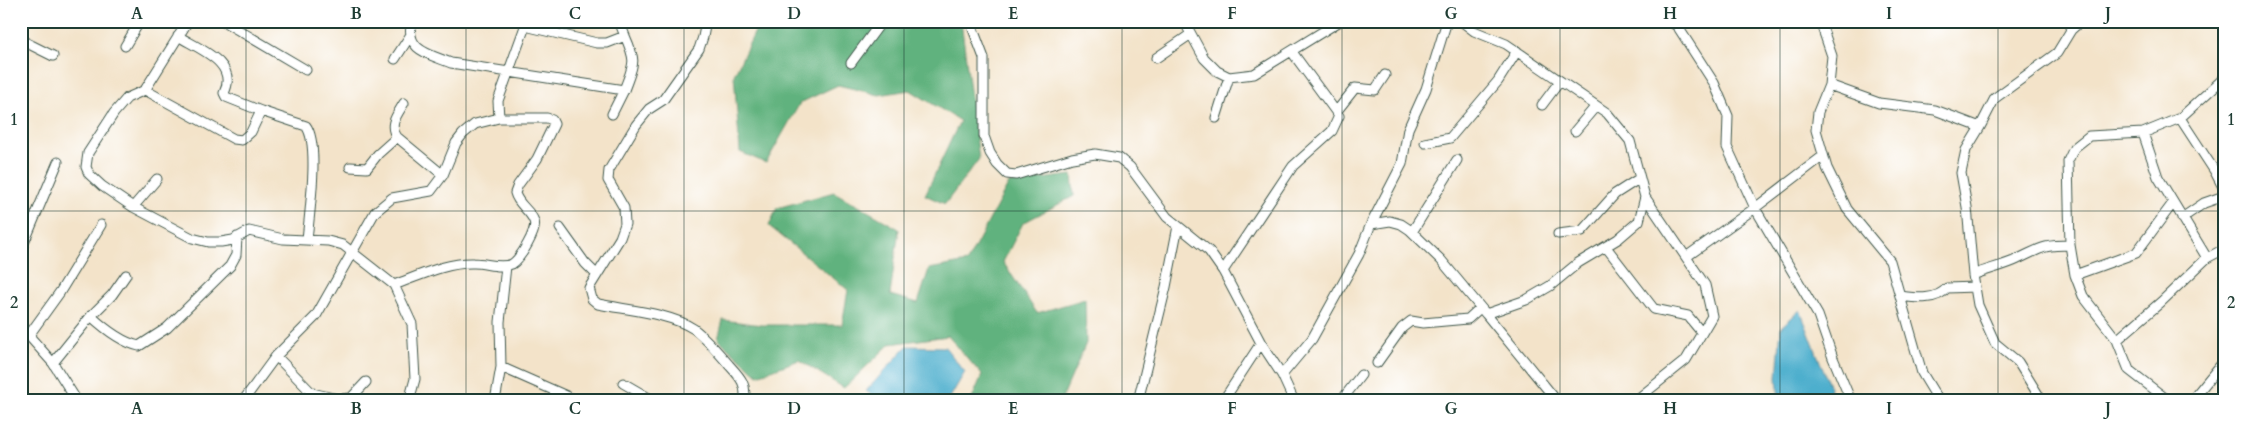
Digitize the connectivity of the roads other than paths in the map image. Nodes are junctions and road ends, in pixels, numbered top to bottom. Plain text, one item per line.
1 (140, 21) edge
2 (188, 21) edge
3 (223, 21) edge
4 (412, 21) edge
5 (619, 21) edge
6 (706, 21) edge
7 (882, 21) edge
8 (970, 21) edge
9 (1184, 21) edge
10 (1340, 21) edge
11 (1447, 21) edge
12 (1461, 21) edge
13 (1820, 21) edge
14 (526, 23) edge
15 (1677, 23) edge
16 (2076, 23) edge
17 (1191, 34) junction
18 (178, 36) junction
19 (410, 36) junction
20 (625, 36) junction
21 (21, 40) edge
22 (125, 46) dead end
23 (1517, 51) junction
24 (1292, 52) junction
25 (53, 56) dead end
26 (1156, 58) dead end
27 (394, 59) dead end
28 (851, 62) dead end
29 (306, 70) dead end
30 (509, 72) junction
31 (1385, 75) dead end
32 (1229, 77) junction
33 (2224, 78) edge
34 (1560, 81) junction
35 (1829, 85) junction
36 (145, 90) junction
37 (624, 90) junction
38 (404, 103) dead end
39 (1542, 105) dead end
40 (1596, 106) junction
41 (261, 111) junction
42 (1336, 112) junction
43 (612, 114) dead end
44 (499, 118) junction
45 (1216, 118) dead end
46 (2180, 118) junction
47 (1980, 127) junction
48 (1575, 131) dead end
49 (2144, 133) junction
50 (397, 137) junction
51 (1425, 143) dead end
52 (1823, 156) junction
53 (1457, 160) dead end
54 (58, 162) dead end
55 (350, 167) dead end
56 (443, 175) junction
57 (1640, 178) junction
58 (157, 179) dead end
59 (2224, 189) edge
60 (1645, 196) junction
61 (2224, 196) edge
62 (2173, 203) junction
63 (132, 207) junction
64 (1755, 208) junction
65 (2182, 218) junction
66 (1371, 224) junction
67 (101, 225) dead end
68 (1178, 226) junction
69 (560, 228) dead end
70 (1412, 232) junction
71 (1558, 234) dead end
72 (237, 237) junction
73 (307, 240) junction
74 (2070, 245) junction
75 (1606, 247) junction
76 (2224, 249) edge
77 (21, 250) edge
78 (352, 251) junction
79 (1686, 257) junction
80 (2207, 258) junction
81 (506, 266) junction
82 (1223, 271) junction
83 (126, 275) dead end
84 (597, 275) junction
85 (1973, 275) junction
86 (2075, 275) junction
87 (394, 285) junction
88 (1975, 287) junction
89 (1900, 296) junction
90 (1483, 311) junction
91 (91, 316) junction
92 (21, 328) edge
93 (1702, 333) junction
94 (29, 335) junction
95 (2116, 340) junction
96 (1262, 343) junction
97 (276, 356) junction
98 (2224, 361) edge
99 (54, 363) junction
100 (1377, 363) dead end
101 (501, 367) junction
102 (1282, 375) junction
103 (1361, 375) dead end
104 (366, 382) dead end
105 (623, 383) dead end
106 (77, 401) edge
107 (242, 401) edge
108 (409, 401) edge
109 (496, 401) edge
110 (578, 401) edge
111 (654, 401) edge
112 (744, 401) edge
113 (1138, 401) edge
114 (1222, 401) edge
115 (1294, 401) edge
116 (1342, 401) edge
117 (1557, 401) edge
118 (1635, 401) edge
119 (1852, 401) edge
120 (1940, 401) edge
121 (2042, 401) edge
122 (2169, 401) edge
123 (2191, 401) edge

1 - 22 street
2 - 18 street
3 - 29 street
4 - 19 street
5 - 20 street
6 - 84 street
7 - 28 street
8 - 68 street
9 - 17 street
10 - 24 street
11 - 66 street
12 - 23 street
13 - 35 street
14 - 20 street
14 - 30 street
15 - 64 street
16 - 47 street
17 - 26 street
17 - 32 street
18 - 36 street
18 - 41 street
19 - 27 street
19 - 30 street
20 - 37 street
21 - 25 street
23 - 34 street
23 - 51 street
24 - 32 street
24 - 42 street
30 - 37 street
30 - 44 street
31 - 42 street
32 - 45 street
33 - 46 street
34 - 39 street
34 - 40 street
35 - 47 street
35 - 52 street
36 - 41 street
36 - 63 street
37 - 43 street
38 - 50 street
40 - 48 street
40 - 57 street
41 - 73 street
42 - 82 street
44 - 56 street
44 - 81 street
46 - 49 street
46 - 59 street
47 - 85 street
49 - 62 street
49 - 74 street
50 - 55 street
50 - 56 street
52 - 64 street
52 - 89 street
53 - 70 street
54 - 77 street
56 - 78 street
57 - 60 street
57 - 71 street
58 - 63 street
60 - 75 street
60 - 79 street
61 - 65 street
62 - 65 street
62 - 86 street
63 - 72 street
64 - 79 street
64 - 119 street
65 - 80 street
66 - 70 street
66 - 102 street
67 - 94 street
68 - 82 street
68 - 113 street
69 - 84 street
70 - 90 street
72 - 73 street
72 - 91 street
73 - 78 street
74 - 85 street
74 - 86 street
75 - 90 street
75 - 93 street
76 - 80 street
78 - 87 street
78 - 97 street
79 - 93 street
80 - 95 street
81 - 87 street
81 - 101 street
82 - 96 street
83 - 91 street
84 - 112 street
85 - 88 street
86 - 95 street
87 - 108 street
88 - 89 street
88 - 121 street
89 - 120 street
90 - 100 street
90 - 117 street
91 - 99 street
92 - 94 street
93 - 118 street
94 - 99 street
95 - 122 street
96 - 102 street
96 - 114 street
97 - 104 street
97 - 107 street
98 - 123 street
99 - 106 street
101 - 109 street
101 - 110 street
102 - 115 street
103 - 116 street
105 - 111 street

